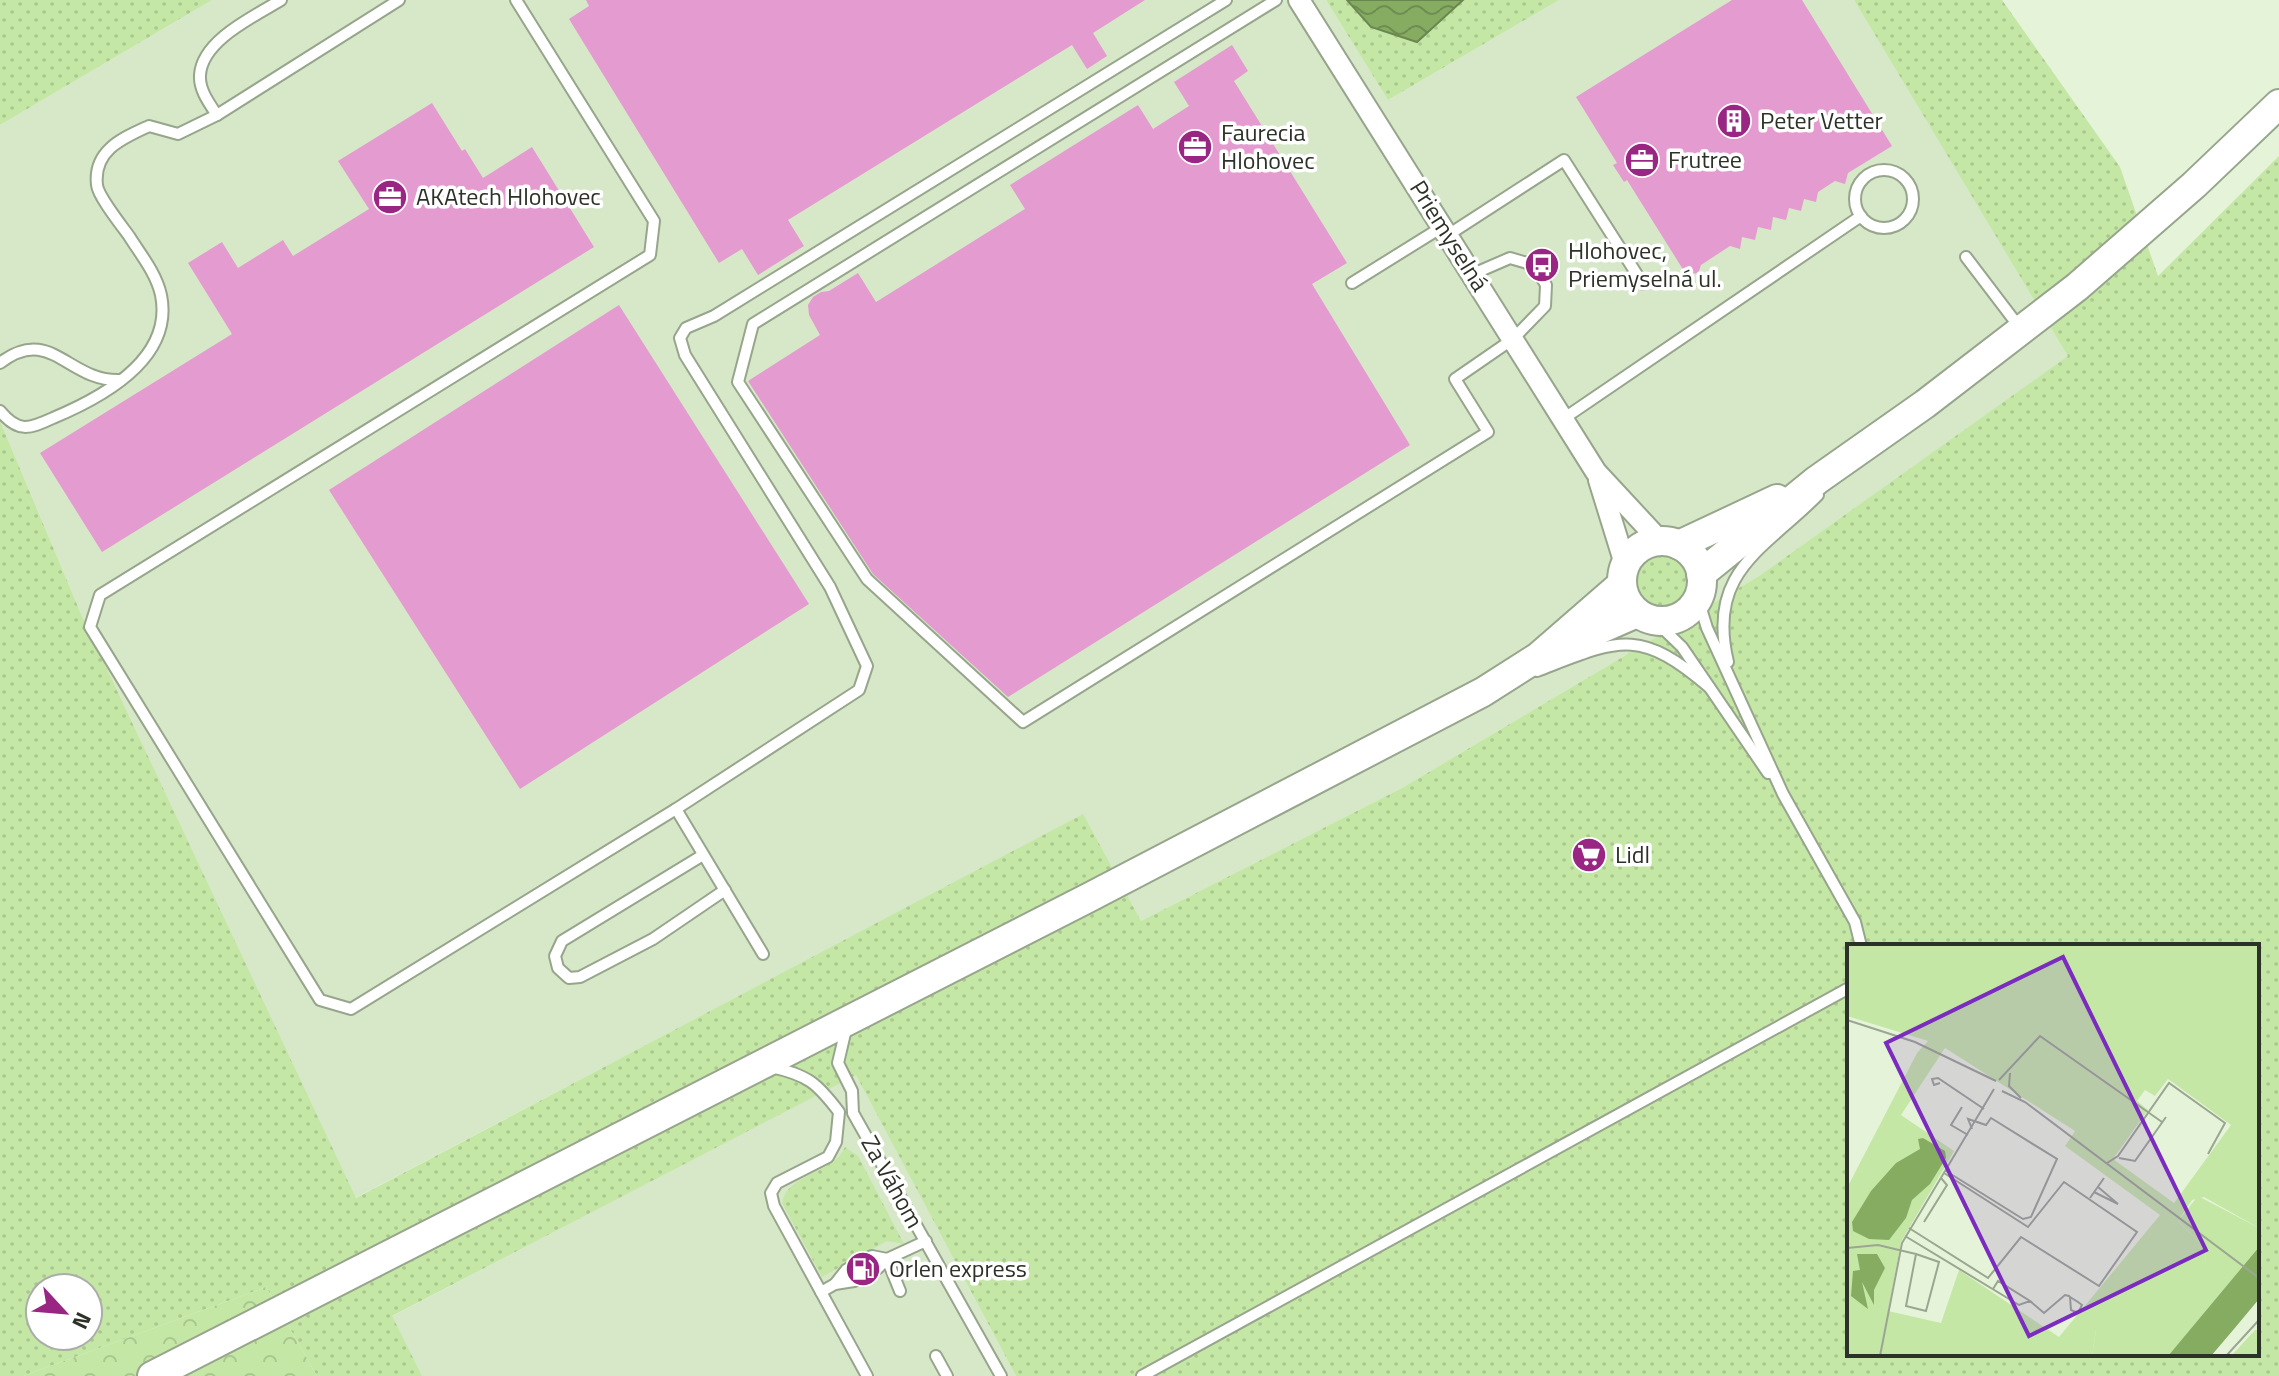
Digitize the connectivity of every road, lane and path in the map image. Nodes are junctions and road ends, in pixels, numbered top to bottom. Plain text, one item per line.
1 (281, 0) edge
2 (399, 0) edge
3 (516, 0) edge
4 (1226, 0) edge
5 (1276, 0) edge
6 (1299, 0) edge
7 (2279, 104) edge
8 (217, 115) junction
9 (1861, 216) junction
10 (1446, 231) junction
11 (1966, 257) dead end
12 (1473, 274) junction
13 (1352, 283) dead end
14 (1643, 284) dead end
15 (2021, 330) junction
16 (1513, 339) junction
17 (0, 363) edge
18 (122, 380) junction
19 (0, 411) edge
20 (1563, 419) junction
21 (1856, 454) junction
22 (1596, 472) junction
23 (1817, 480) junction
24 (1670, 543) junction
25 (1623, 574) junction
26 (1700, 586) junction
27 (1646, 616) junction
28 (1538, 657) junction
29 (1733, 683) junction
30 (1709, 687) junction
31 (1483, 692) junction
32 (1783, 794) junction
33 (676, 809) junction
34 (703, 855) junction
35 (725, 890) junction
36 (1860, 944) edge
37 (763, 954) dead end
38 (1847, 989) edge
39 (848, 1019) junction
40 (761, 1065) junction
41 (839, 1112) junction
42 (853, 1113) junction
43 (926, 1241) junction
44 (887, 1259) junction
45 (900, 1291) dead end
46 (821, 1292) junction
47 (936, 1356) dead end
48 (152, 1376) edge
49 (867, 1376) edge
50 (947, 1376) edge
51 (1001, 1376) edge
52 (1142, 1376) edge

1 - 8 lane
2 - 8 lane
3 - 33 lane
4 - 33 lane
5 - 16 lane
6 - 10 street, Priemyselná
7 - 15 main road
8 - 18 lane
9 - 9 lane
9 - 20 lane
10 - 12 street, Priemyselná
10 - 13 lane
10 - 14 lane
11 - 15 lane
12 - 16 street, Priemyselná
12 - 16 lane
15 - 21 main road
16 - 20 street, Priemyselná
17 - 18 lane
18 - 19 lane
20 - 22 street, Priemyselná
21 - 23 main road
21 - 29 lane
22 - 24 street, Priemyselná
22 - 25 street, Priemyselná
23 - 24 main road
23 - 26 main road
24 - 25 main road
24 - 26 main road
25 - 27 main road
25 - 28 main road
26 - 27 main road
26 - 29 lane
27 - 28 main road
27 - 30 lane
28 - 31 main road
29 - 32 lane
30 - 31 lane
30 - 32 lane
31 - 39 main road
32 - 36 lane
33 - 34 lane
34 - 35 lane
34 - 35 lane
35 - 37 lane
38 - 52 lane
39 - 40 main road
39 - 42 lane, Za Váhom
40 - 41 lane
40 - 48 main road
41 - 42 lane
41 - 46 lane
42 - 43 lane, Za Váhom
43 - 44 lane
43 - 51 lane, Za Váhom
44 - 45 lane
44 - 46 lane
46 - 49 lane
47 - 50 lane

